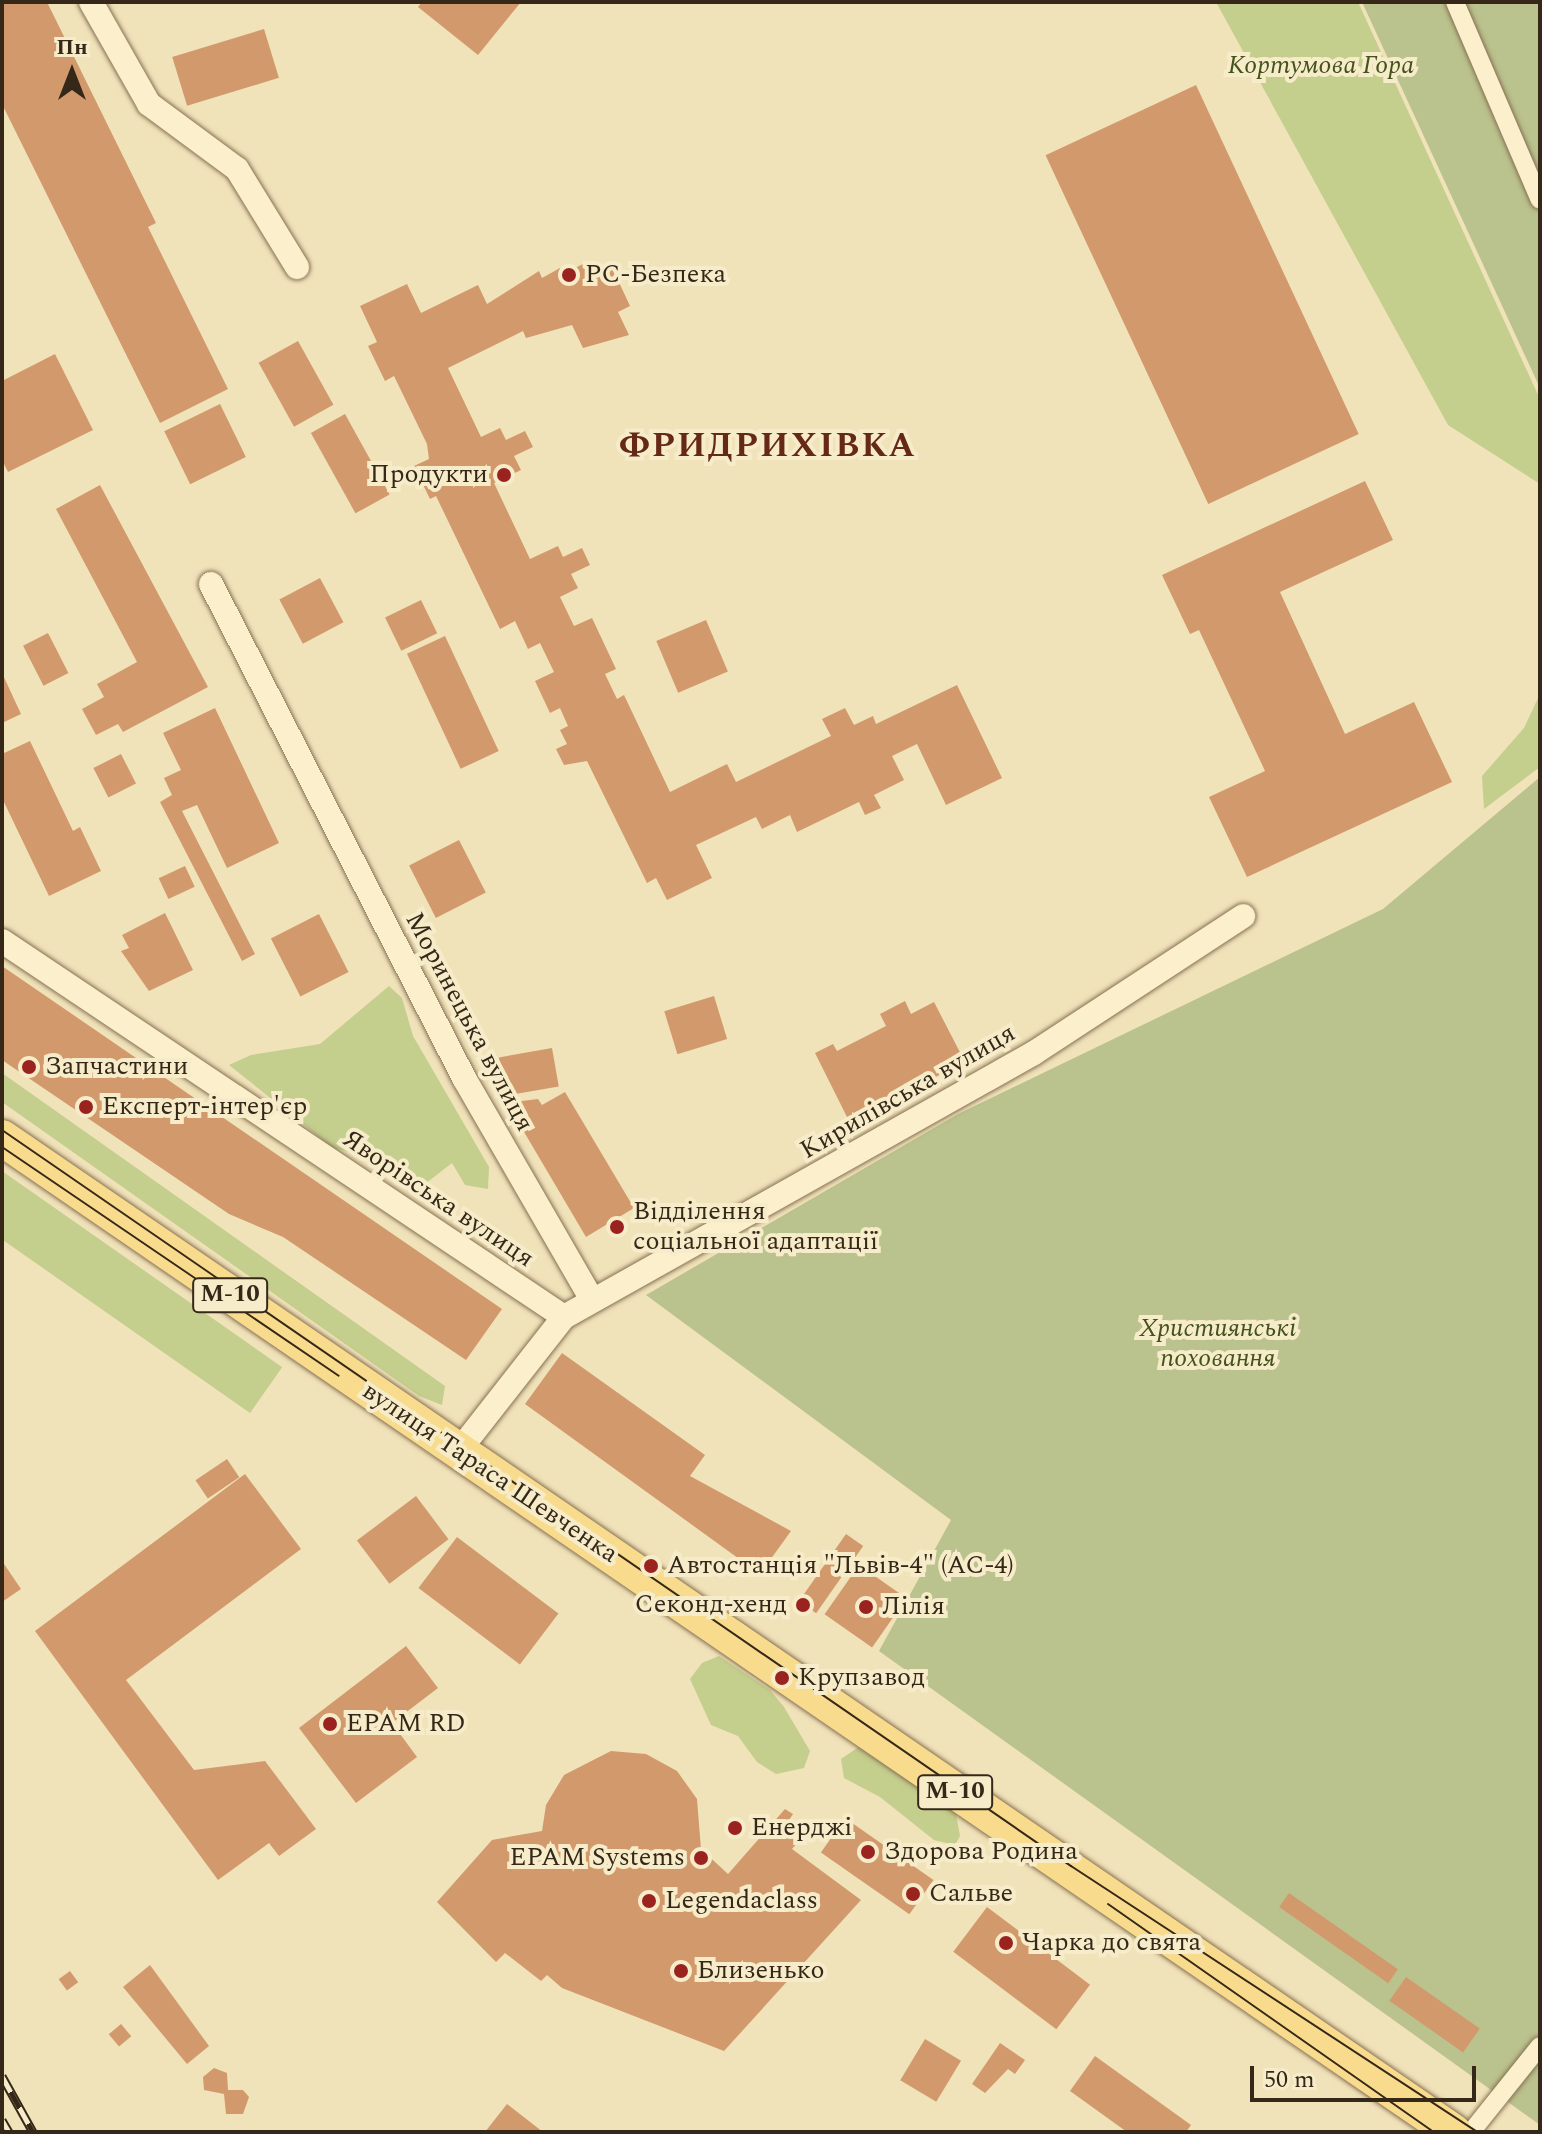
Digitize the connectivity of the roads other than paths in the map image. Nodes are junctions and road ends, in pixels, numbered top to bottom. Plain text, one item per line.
1 (91, 2) edge
2 (1455, 2) edge
3 (1540, 200) edge
4 (297, 267) dead end
5 (211, 584) dead end
6 (1243, 916) dead end
7 (2, 941) edge
8 (2, 1138) edge
9 (592, 1300) junction
10 (564, 1317) junction
11 (458, 1452) junction
12 (1540, 2046) edge
13 (1453, 2132) edge
14 (1471, 2132) edge

1 - 4 street
2 - 3 street
5 - 9 street, Моринецька вулиця
6 - 9 street, Кирилівська вулиця
7 - 10 street, Яворівська вулиця
8 - 11 main road, вулиця Тараса Шевченка / М-10
9 - 10 street
10 - 11 street
11 - 13 main road, вулиця Тараса Шевченка / М-10
12 - 14 street

